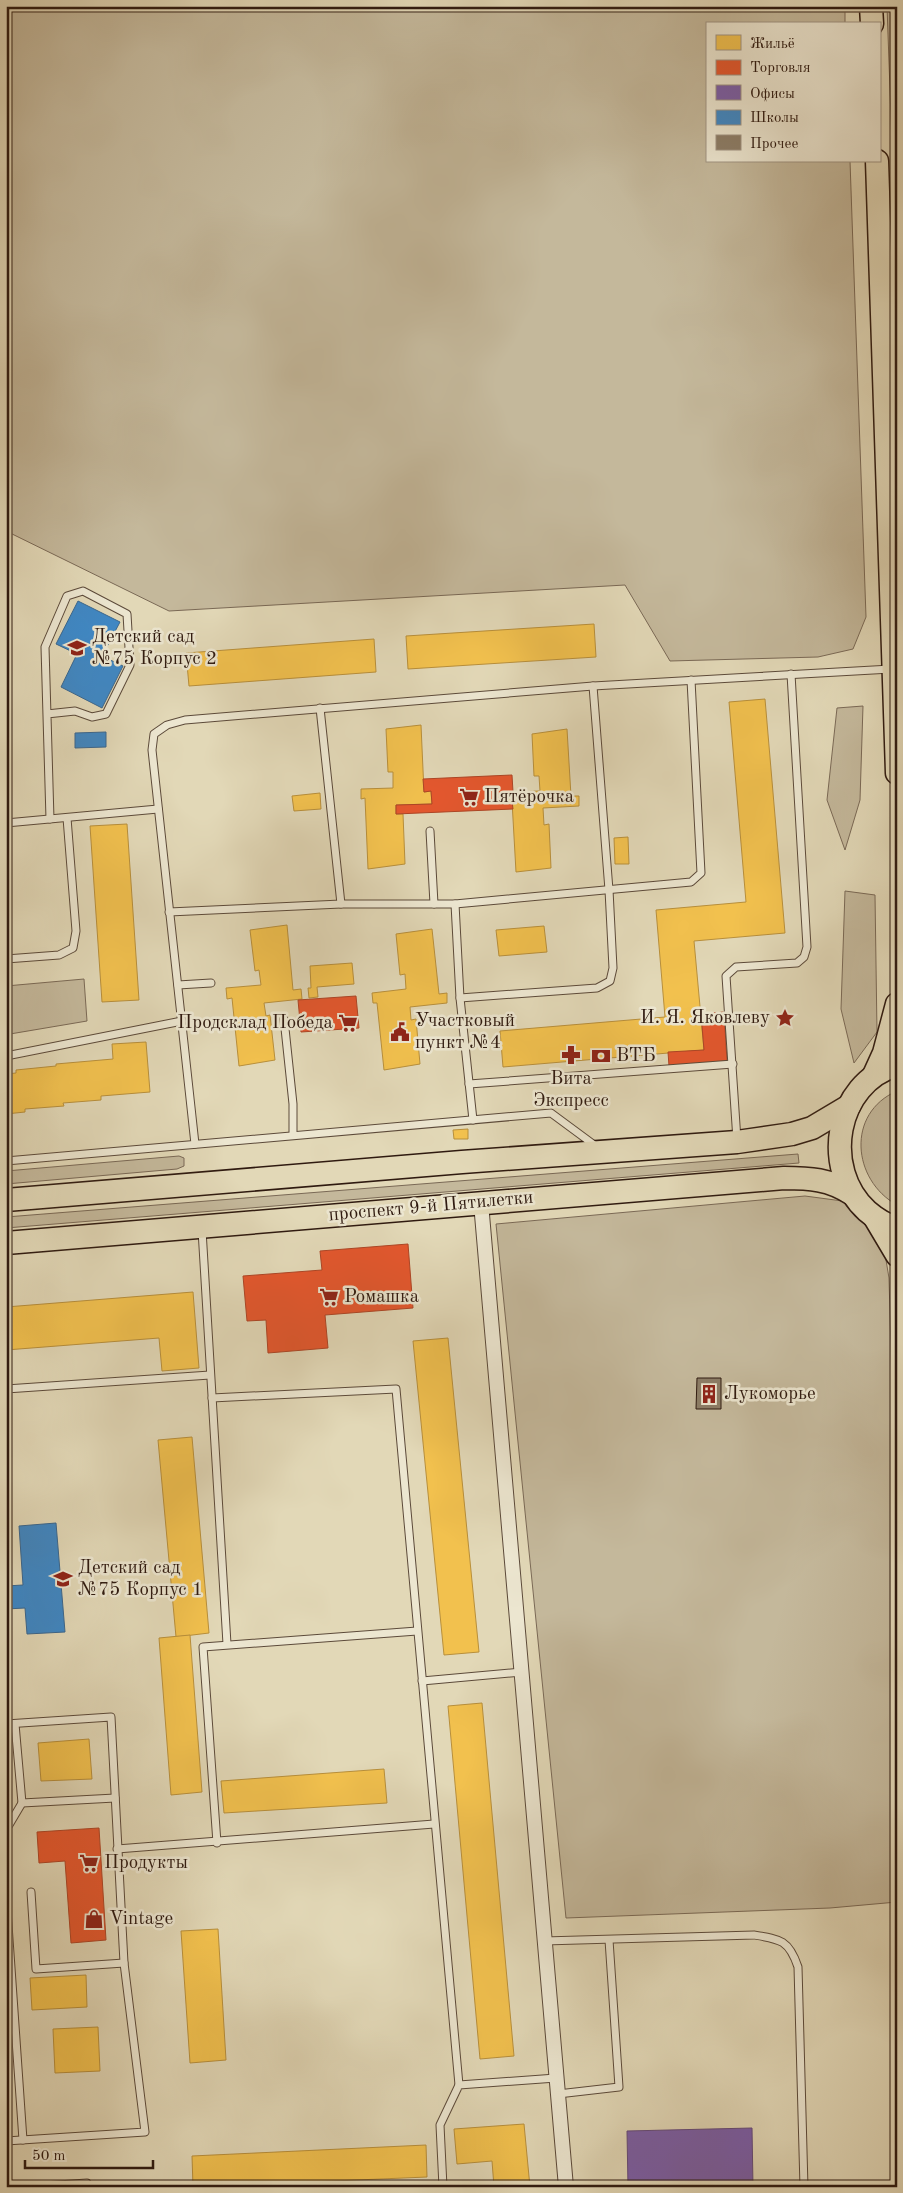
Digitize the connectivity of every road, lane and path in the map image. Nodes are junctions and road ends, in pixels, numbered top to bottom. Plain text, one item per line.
1 (871, 6) edge
2 (872, 22) edge
3 (877, 162) edge
4 (894, 669) junction
5 (791, 674) junction
6 (691, 680) junction
7 (593, 686) junction
8 (320, 708) junction
9 (46, 714) junction
10 (897, 773) edge
11 (158, 809) junction
12 (68, 818) junction
13 (50, 819) junction
14 (6, 823) edge
15 (430, 831) dead end
16 (609, 890) junction
17 (341, 904) junction
18 (434, 904) junction
19 (455, 904) junction
20 (169, 912) junction
21 (6, 959) edge
22 (211, 983) dead end
23 (178, 985) junction
24 (460, 998) junction
25 (897, 1004) edge
26 (182, 1020) junction
27 (284, 1020) dead end
28 (6, 1056) edge
29 (733, 1064) junction
30 (897, 1066) edge
31 (874, 1075) junction
32 (469, 1084) junction
33 (849, 1106) junction
34 (473, 1120) junction
35 (293, 1135) junction
36 (737, 1142) junction
37 (195, 1144) junction
38 (604, 1151) junction
39 (6, 1161) edge
40 (852, 1194) junction
41 (6, 1200) edge
42 (481, 1203) junction
43 (874, 1217) junction
44 (202, 1227) junction
45 (897, 1228) edge
46 (6, 1243) edge
47 (897, 1256) edge
48 (210, 1375) junction
49 (6, 1389) edge
50 (212, 1398) junction
51 (417, 1631) junction
52 (227, 1644) junction
53 (522, 1672) junction
54 (422, 1681) junction
55 (6, 1724) edge
56 (15, 1724) junction
57 (115, 1798) junction
58 (22, 1803) junction
59 (434, 1824) junction
60 (6, 1830) edge
61 (217, 1843) junction
62 (117, 1850) junction
63 (31, 1892) dead end
64 (6, 1896) edge
65 (608, 1940) junction
66 (544, 1941) junction
67 (124, 1963) junction
68 (556, 2078) junction
69 (459, 2085) junction
70 (558, 2094) junction
71 (23, 2140) junction
72 (6, 2141) edge
73 (30, 2187) edge
74 (88, 2187) edge
75 (443, 2187) edge
76 (566, 2187) edge
77 (804, 2187) edge

1 - 2 main road
3 - 4 main road
4 - 5 lane
4 - 10 main road
5 - 6 lane
5 - 29 lane
6 - 7 lane
6 - 16 lane
7 - 8 lane
7 - 16 lane
8 - 11 lane
8 - 17 lane
9 - 9 lane
9 - 13 lane
11 - 12 lane
11 - 20 lane
12 - 13 lane
12 - 21 lane
13 - 14 lane
15 - 18 lane
16 - 19 lane
16 - 24 lane
17 - 18 lane
17 - 20 lane
18 - 19 lane
19 - 24 lane
20 - 23 lane
22 - 23 lane
23 - 26 lane
24 - 32 lane
25 - 31 main road
26 - 28 lane
26 - 37 lane
27 - 35 lane
29 - 32 lane
29 - 36 lane
30 - 31 main road
31 - 33 main road
32 - 34 lane
33 - 36 main road
33 - 40 main road
34 - 35 lane
34 - 38 lane
35 - 37 lane
36 - 38 main road
37 - 39 lane
38 - 41 main road
40 - 42 main road, проспект 9-й Пятилетки
40 - 43 main road
42 - 44 main road, проспект 9-й Пятилетки
42 - 53 street
43 - 45 main road
43 - 47 main road
44 - 46 main road, проспект 9-й Пятилетки
44 - 48 lane
48 - 49 lane
48 - 50 lane
50 - 51 lane
50 - 52 lane
51 - 52 lane
51 - 54 lane
52 - 61 lane
53 - 54 lane
53 - 66 street
54 - 59 lane
55 - 56 lane
56 - 57 lane
56 - 58 lane
57 - 58 lane
57 - 62 lane
58 - 60 lane
59 - 61 lane
59 - 69 lane
61 - 62 lane
62 - 67 lane
63 - 67 lane
64 - 71 lane
65 - 66 lane
65 - 70 lane
65 - 77 lane
66 - 68 street
67 - 71 lane
68 - 69 lane
68 - 70 street
69 - 75 lane
70 - 76 street
71 - 72 lane
73 - 74 lane

